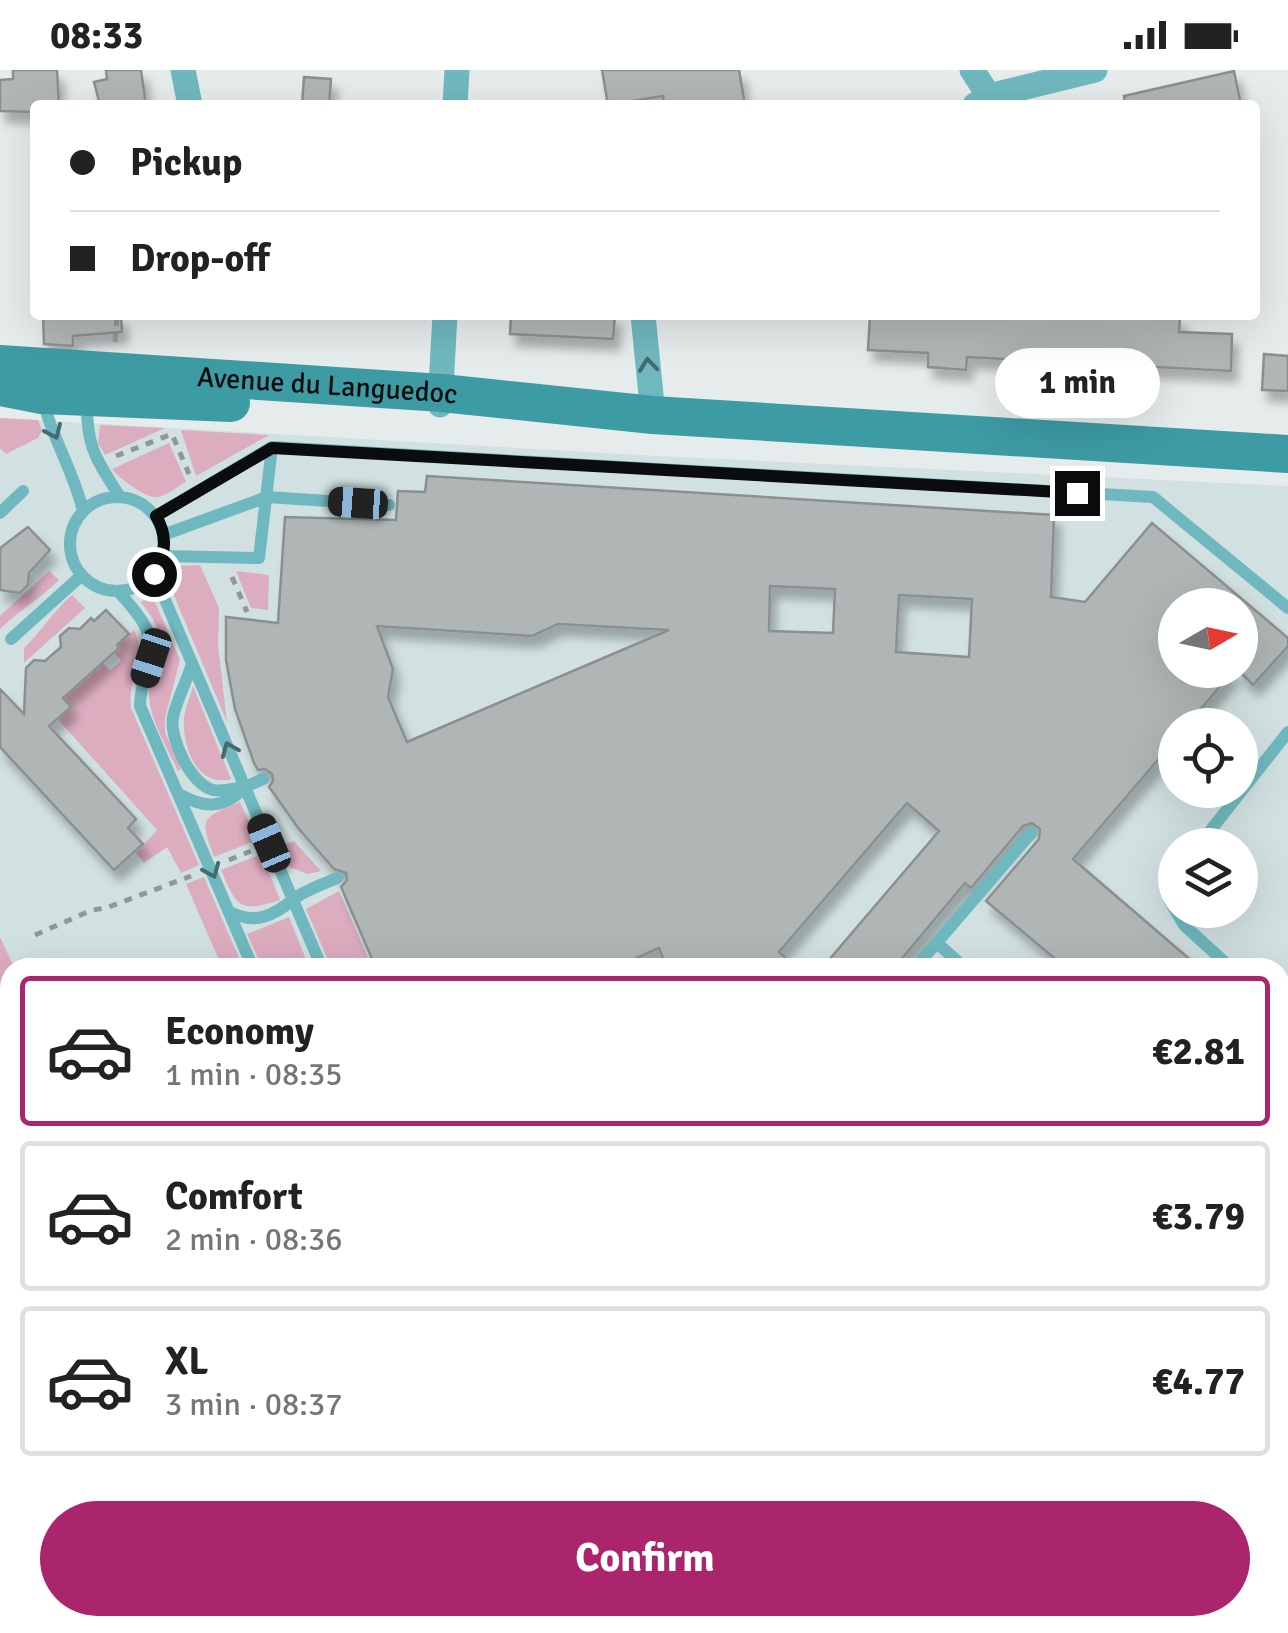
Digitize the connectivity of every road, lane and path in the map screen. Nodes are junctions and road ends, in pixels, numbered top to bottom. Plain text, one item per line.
1 (182, 70) edge
2 (457, 70) edge
3 (972, 70) edge
4 (1096, 70) edge
5 (189, 100) edge
6 (455, 100) edge
7 (982, 100) edge
8 (117, 320) edge
9 (445, 320) edge
10 (643, 320) edge
11 (114, 347) dead end
12 (0, 364) edge
13 (70, 386) junction
14 (0, 387) edge
15 (441, 402) junction
16 (653, 416) junction
17 (272, 448) junction
18 (1288, 454) edge
19 (23, 491) dead end
20 (120, 497) junction
21 (267, 497) junction
22 (388, 505) dead end
23 (83, 511) junction
24 (0, 513) edge
25 (156, 516) junction
26 (164, 535) junction
27 (163, 556) junction
28 (154, 574) junction
29 (82, 576) junction
30 (118, 592) junction
31 (1288, 608) edge
32 (11, 639) dead end
33 (192, 664) junction
34 (1288, 732) edge
35 (263, 779) dead end
36 (245, 787) junction
37 (179, 794) junction
38 (1212, 828) edge
39 (1031, 833) dead end
40 (269, 843) junction
41 (211, 868) junction
42 (337, 878) dead end
43 (294, 899) junction
44 (230, 912) junction
45 (1186, 928) edge
46 (35, 935) dead end
47 (936, 943) junction
48 (249, 958) edge
49 (318, 958) edge
50 (923, 958) edge
51 (953, 958) edge
52 (1219, 958) edge

1 - 5 street
2 - 6 street
3 - 7 street
4 - 7 street
8 - 11 path
9 - 15 street
16 -> 10 street
12 - 13 main road, Avenue du Languedoc
13 - 14 main road, Avenue du Languedoc
13 - 15 main road, Avenue du Languedoc
13 - 15 main road, Avenue du Languedoc
13 - 20 lane
13 -> 23 lane
15 - 16 main road, Avenue du Languedoc
16 - 18 main road, Avenue du Languedoc
17 - 21 lane
17 - 25 lane
17 - 31 lane
19 - 24 lane
20 - 23 lane
20 - 25 lane
21 - 22 lane
21 - 26 lane
21 - 27 lane
23 - 29 lane
25 - 26 lane
26 - 27 lane
27 - 28 lane
28 - 30 lane
28 - 33 lane
29 - 30 lane
29 - 32 lane
30 - 37 lane
36 -> 33 lane
33 - 36 lane
34 - 38 lane
35 - 36 lane
36 - 37 lane
36 - 40 lane
37 - 41 lane
39 - 47 lane
40 - 41 path
40 - 43 lane
41 -> 44 lane
41 - 46 path
42 - 43 lane
43 - 44 lane
43 - 49 lane
44 - 48 lane
45 - 52 lane
47 - 50 lane
47 - 51 lane

